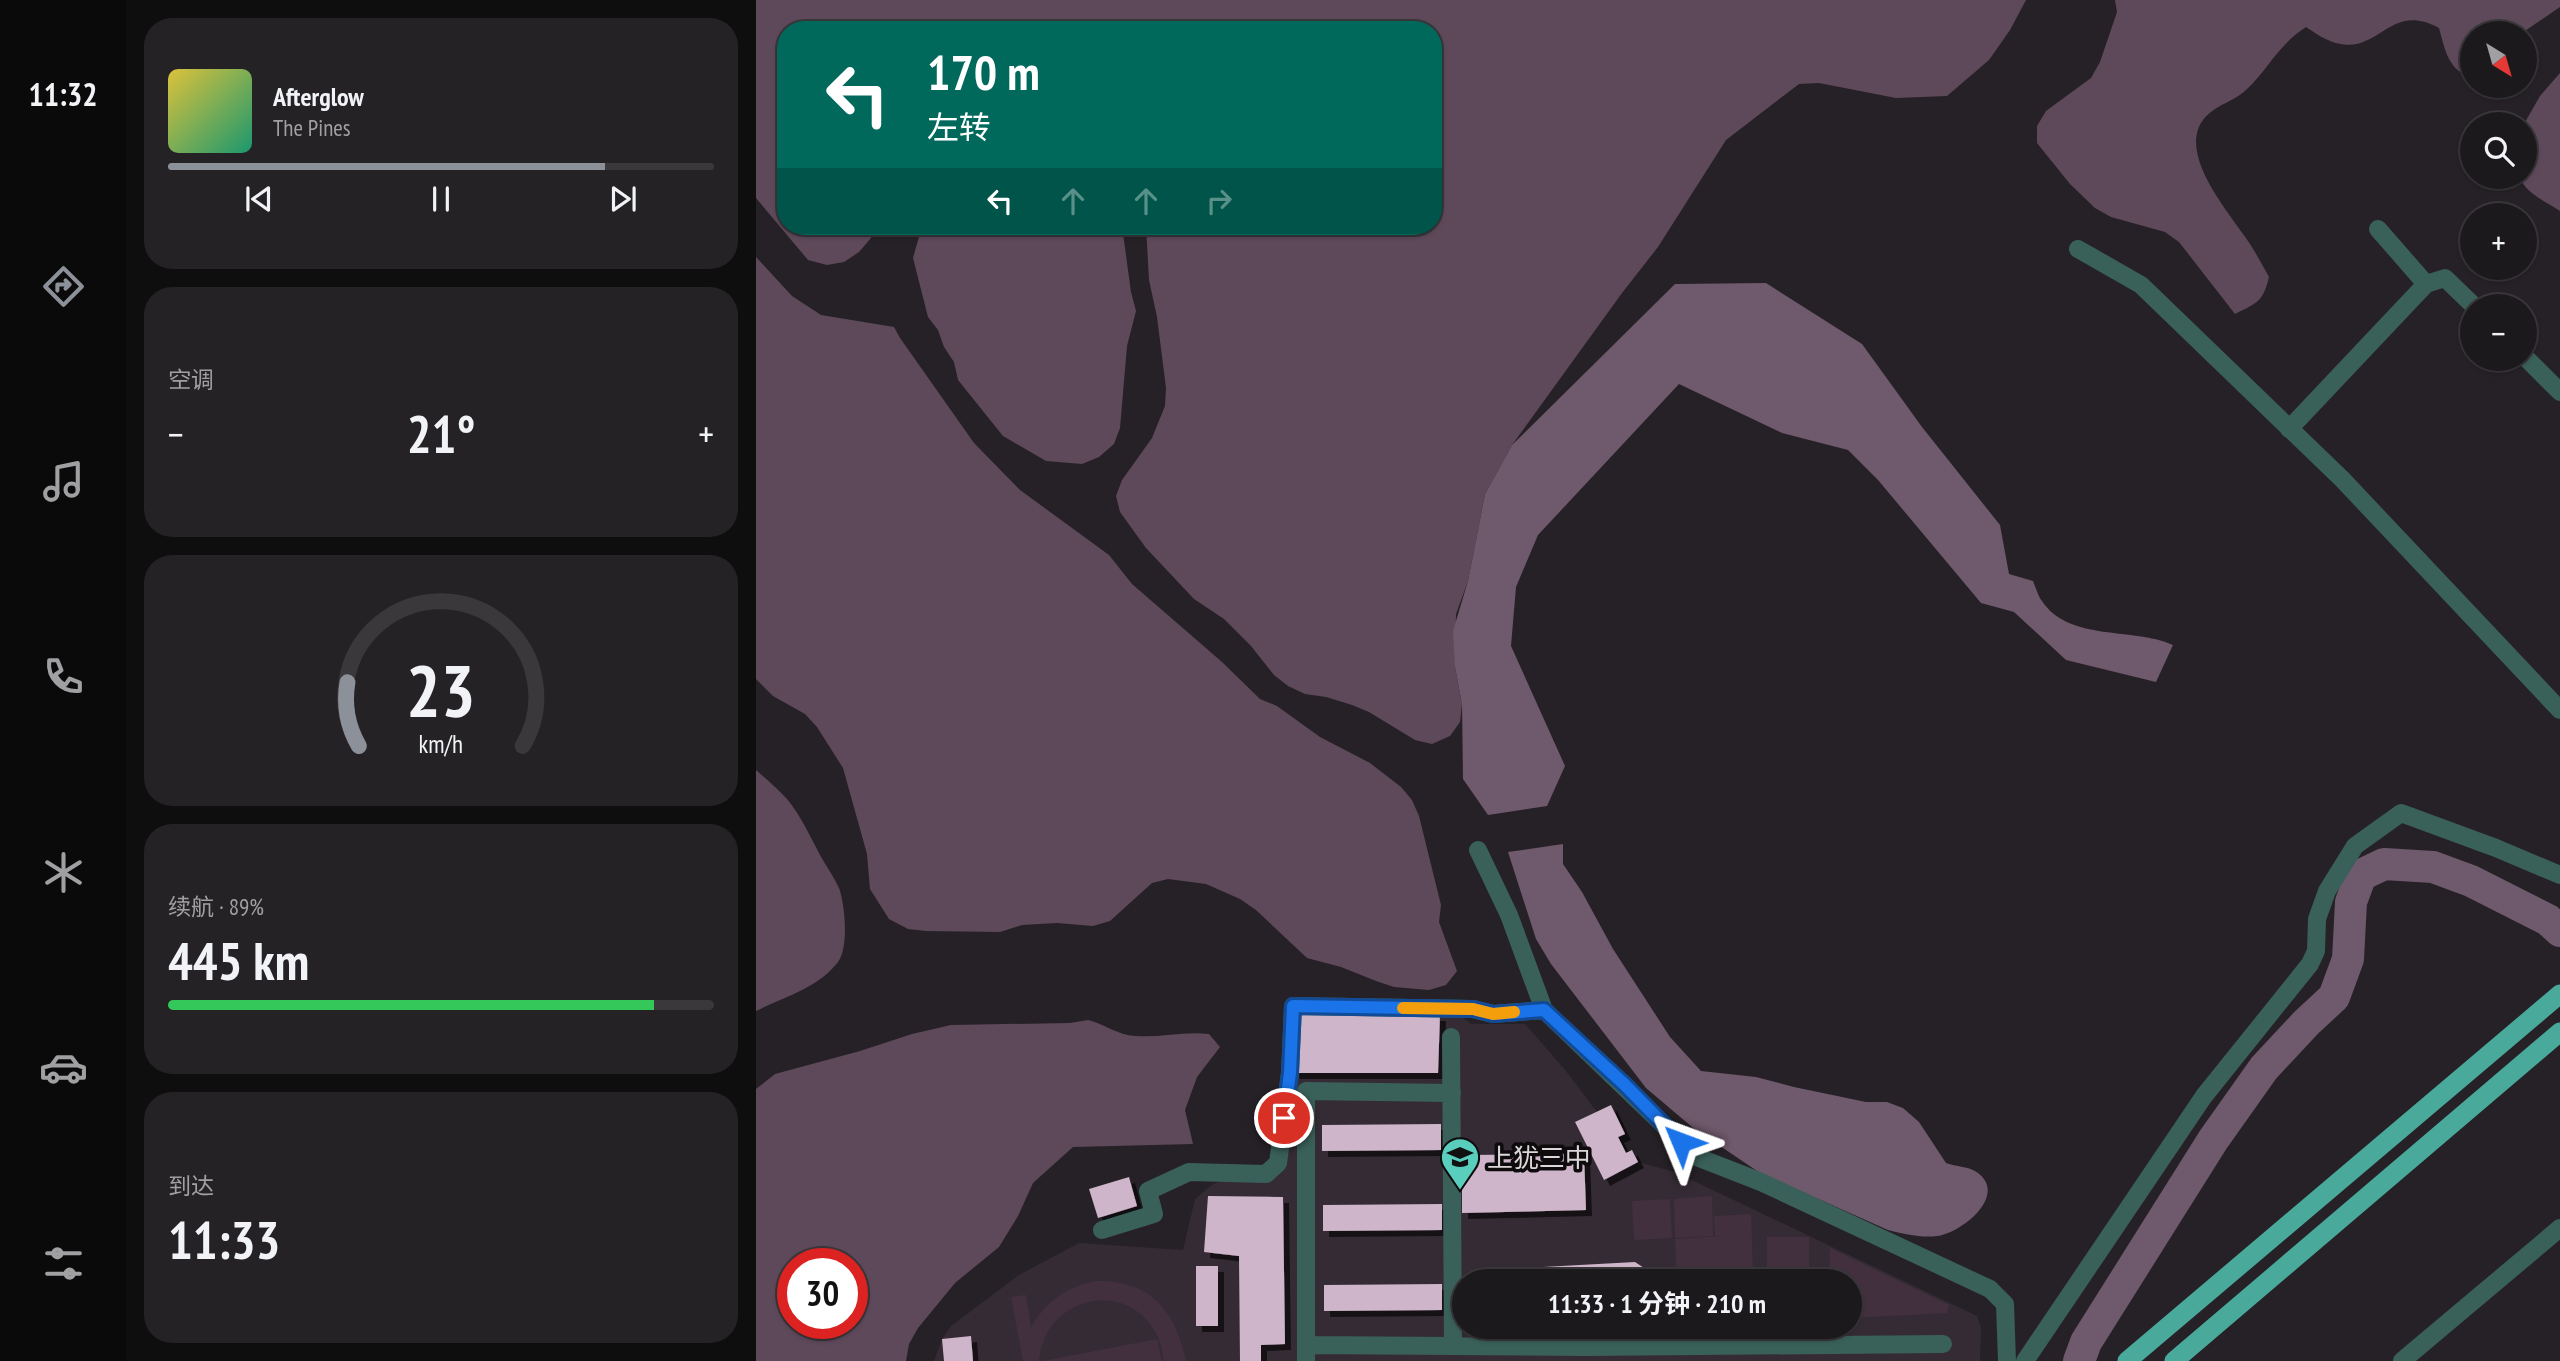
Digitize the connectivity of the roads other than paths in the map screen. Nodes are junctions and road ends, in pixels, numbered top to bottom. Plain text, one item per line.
1 (2378, 229) dead end
2 (2078, 249) dead end
3 (2426, 284) junction
4 (2462, 294) edge
5 (2537, 369) edge
6 (2560, 393) edge
7 (2289, 429) junction
8 (2560, 710) edge
9 (1478, 850) dead end
10 (2560, 875) edge
11 (2560, 994) edge
12 (1544, 1010) junction
13 (2560, 1032) edge
14 (1451, 1037) dead end
15 (1452, 1093) junction
16 (2560, 1228) edge
17 (1102, 1230) dead end
18 (1943, 1345) dead end
19 (1453, 1346) junction
20 (1306, 1353) edge
21 (1586, 1354) edge
22 (2007, 1361) edge
23 (2025, 1361) edge
24 (2127, 1361) edge
25 (2174, 1361) edge
26 (2402, 1361) edge

1 - 3 street
2 - 7 street
3 - 4 street
3 - 7 street
5 - 6 street
7 - 8 street
9 - 12 street
10 - 23 street
11 - 24 highway
12 - 17 street
12 - 22 street
13 - 25 highway
14 - 15 street
15 - 19 street
15 - 20 street
16 - 26 street
18 - 21 street
19 - 20 street
19 - 21 street

